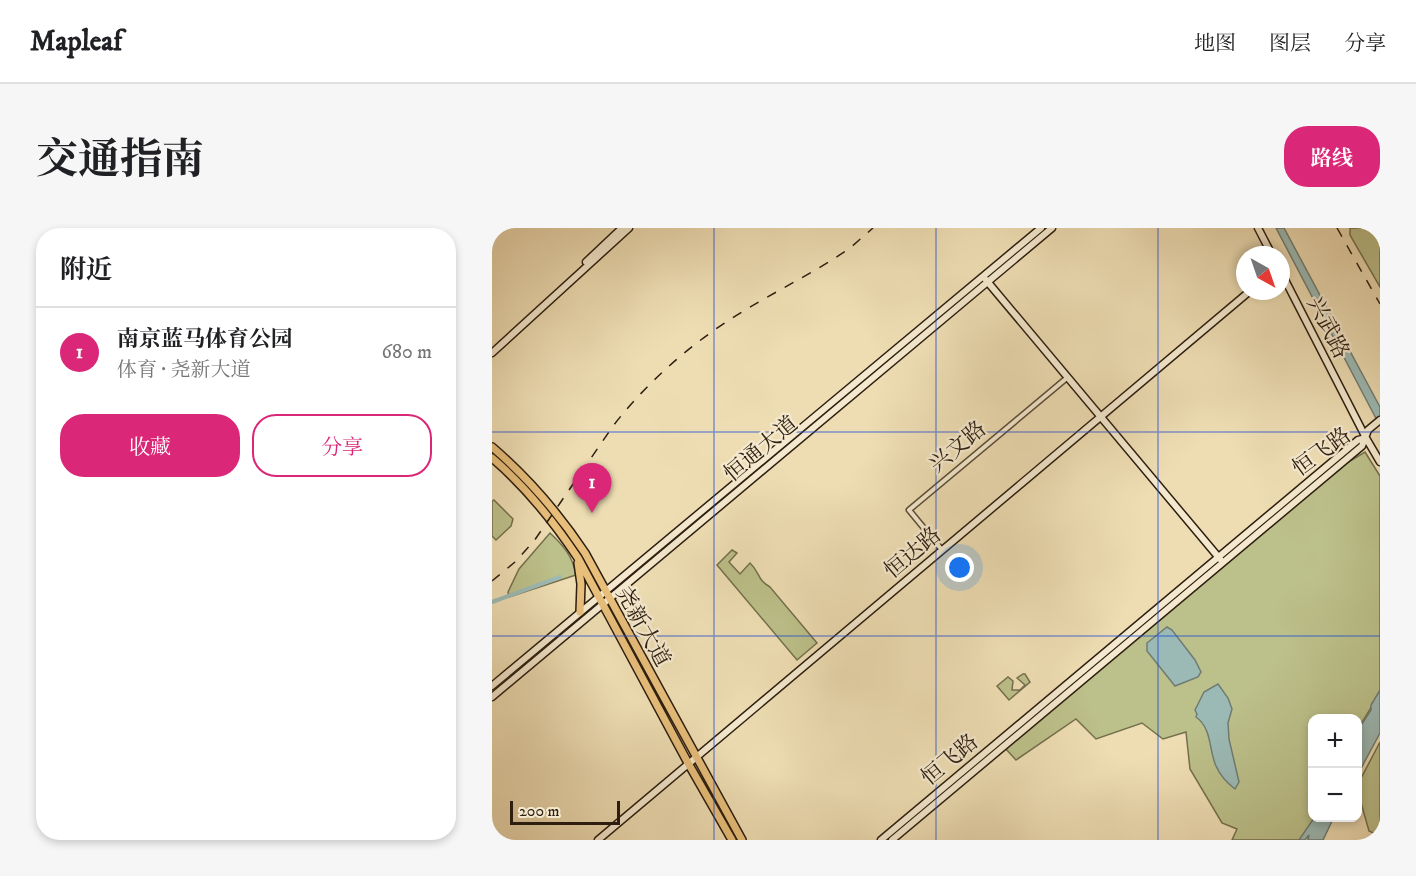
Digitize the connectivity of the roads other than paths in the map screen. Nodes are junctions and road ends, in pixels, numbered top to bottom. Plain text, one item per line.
1 (622, 228) edge
2 (629, 228) edge
3 (1041, 228) edge
4 (1052, 228) edge
5 (1258, 228) edge
6 (1267, 246) edge
7 (983, 276) junction
8 (988, 282) junction
9 (1290, 290) edge
10 (1239, 300) edge
11 (492, 351) edge
12 (1068, 376) junction
13 (1102, 416) junction
14 (1380, 420) edge
15 (1366, 438) junction
16 (492, 447) edge
17 (492, 458) edge
18 (1380, 462) edge
19 (942, 550) junction
20 (578, 558) junction
21 (1221, 559) junction
22 (601, 595) junction
23 (609, 600) junction
24 (603, 606) junction
25 (580, 612) junction
26 (492, 686) edge
27 (492, 697) edge
28 (696, 757) junction
29 (688, 763) junction
30 (597, 840) edge
31 (732, 840) edge
32 (742, 840) edge
33 (881, 840) edge
34 (892, 840) edge

1 - 11 main road
2 - 11 main road
3 - 7 main road, 恒通大道
4 - 8 main road, 恒通大道
5 - 6 main road
7 - 8 main road
7 - 22 main road, 恒通大道
8 - 12 main road
8 - 23 main road, 恒通大道
9 - 15 main road, 兴武路
10 - 13 main road, 恒达路
12 - 13 main road
12 - 19 street, 兴文路
13 - 19 main road, 恒达路
13 - 21 main road
14 - 15 main road, 恒飞路
15 - 18 main road, 兴武路
15 - 21 main road, 恒飞路
16 - 22 main road, 尧新大道
17 - 20 main road, 尧新大道
19 - 28 main road, 恒达路
20 - 22 main road, 尧新大道
20 - 25 main road
21 - 33 main road, 恒飞路
21 - 34 main road, 恒飞路
22 - 23 main road, 尧新大道
22 - 24 main road, 尧新大道
22 - 25 main road, 恒通大道
23 - 24 main road, 恒通大道
23 - 28 main road, 尧新大道
24 - 27 main road, 恒通大道
24 - 29 main road, 尧新大道
25 - 26 main road, 恒通大道
28 - 29 main road, 恒达路
28 - 32 main road, 尧新大道
29 - 30 main road, 恒达路
29 - 31 main road, 尧新大道

